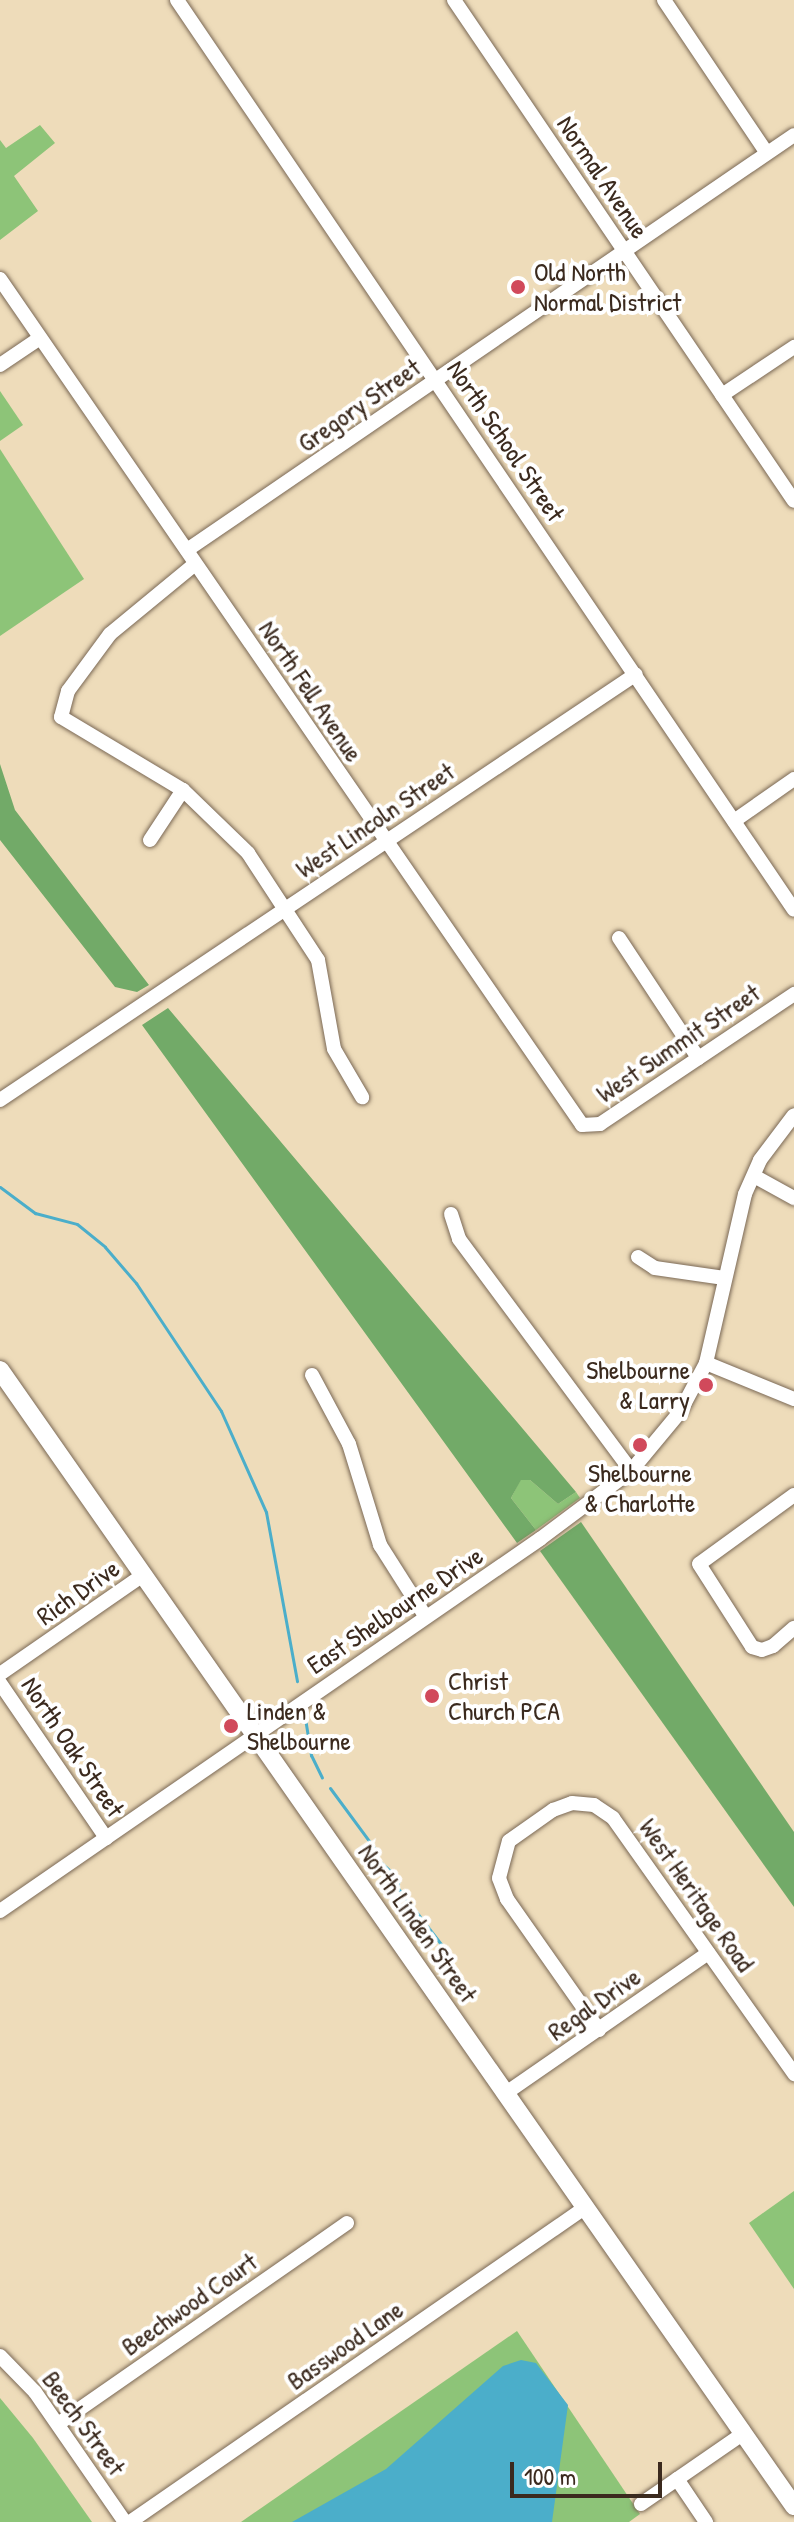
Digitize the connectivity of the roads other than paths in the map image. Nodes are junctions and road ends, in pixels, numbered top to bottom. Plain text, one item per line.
1 (177, 0) edge
2 (454, 0) edge
3 (664, 0) edge
4 (794, 135) edge
5 (767, 153) junction
6 (624, 251) junction
7 (0, 279) edge
8 (40, 338) junction
9 (794, 347) edge
10 (0, 365) edge
11 (436, 380) junction
12 (722, 395) junction
13 (794, 501) edge
14 (187, 550) junction
15 (195, 564) junction
16 (636, 674) junction
17 (794, 779) edge
18 (183, 790) junction
19 (734, 821) junction
20 (150, 840) dead end
21 (385, 842) junction
22 (286, 909) junction
23 (794, 910) edge
24 (619, 938) dead end
25 (794, 994) edge
26 (698, 1058) junction
27 (362, 1097) dead end
28 (0, 1100) edge
29 (794, 1115) edge
30 (587, 1127) joint
31 (754, 1176) junction
32 (794, 1198) edge
33 (451, 1214) dead end
34 (638, 1257) dead end
35 (724, 1278) junction
36 (706, 1363) junction
37 (0, 1370) edge
38 (312, 1375) dead end
39 (794, 1399) edge
40 (631, 1471) junction
41 (794, 1495) edge
42 (143, 1575) junction
43 (425, 1616) junction
44 (794, 1628) edge
45 (0, 1674) edge
46 (0, 1683) edge
47 (254, 1735) junction
48 (106, 1838) junction
49 (0, 1911) edge
50 (708, 1953) junction
51 (599, 2030) junction
52 (794, 2074) edge
53 (506, 2093) junction
54 (586, 2207) junction
55 (347, 2223) dead end
56 (0, 2356) edge
57 (58, 2424) junction
58 (744, 2433) junction
59 (677, 2479) junction
60 (641, 2504) dead end
61 (794, 2506) edge
62 (128, 2522) edge
63 (706, 2522) edge

1 - 11 street, North School Street
2 - 6 street, Normal Avenue
3 - 5 street
4 - 5 street, Gregory Street
5 - 6 street, Gregory Street
6 - 11 street, Gregory Street
6 - 12 street, Normal Avenue
7 - 8 street, North Fell Avenue
8 - 10 street
8 - 14 street, North Fell Avenue
9 - 12 street
11 - 14 street, Gregory Street
11 - 16 street, North School Street
12 - 13 street, Normal Avenue
14 - 15 street, North Fell Avenue
15 - 18 street
15 - 21 street, North Fell Avenue
16 - 19 street, North School Street
16 - 21 street, West Lincoln Street
17 - 19 street
18 - 20 street
18 - 22 street
19 - 23 street, North School Street
21 - 22 street, West Lincoln Street
21 - 30 street, North Fell Avenue
22 - 27 street
22 - 28 street, West Lincoln Street
24 - 26 street
25 - 26 street, West Summit Street
26 - 30 street, West Summit Street
29 - 31 street, East Shelbourne Drive
31 - 32 street
31 - 35 street, East Shelbourne Drive
33 - 40 street
34 - 35 street
35 - 36 street, East Shelbourne Drive
36 - 39 street
36 - 40 street, East Shelbourne Drive
37 - 42 main road, North Linden Street
38 - 43 street
40 - 43 street, East Shelbourne Drive
41 - 44 street
42 - 45 street, Rich Drive
42 - 47 main road, North Linden Street
43 - 47 street, East Shelbourne Drive
46 - 48 street, North Oak Street
47 - 48 street, East Shelbourne Drive
47 - 53 main road, North Linden Street
48 - 49 street, East Shelbourne Drive
50 - 51 street, Regal Drive
50 - 51 street, West Heritage Road
50 - 52 street, West Heritage Road
51 - 53 street, Regal Drive
53 - 54 main road, North Linden Street
54 - 58 main road, North Linden Street
54 - 62 street, Basswood Lane
55 - 57 street, Beechwood Court
56 - 57 street, Beech Street
57 - 62 street, Beech Street
58 - 59 street
58 - 61 main road, North Linden Street
59 - 60 street
59 - 63 street

